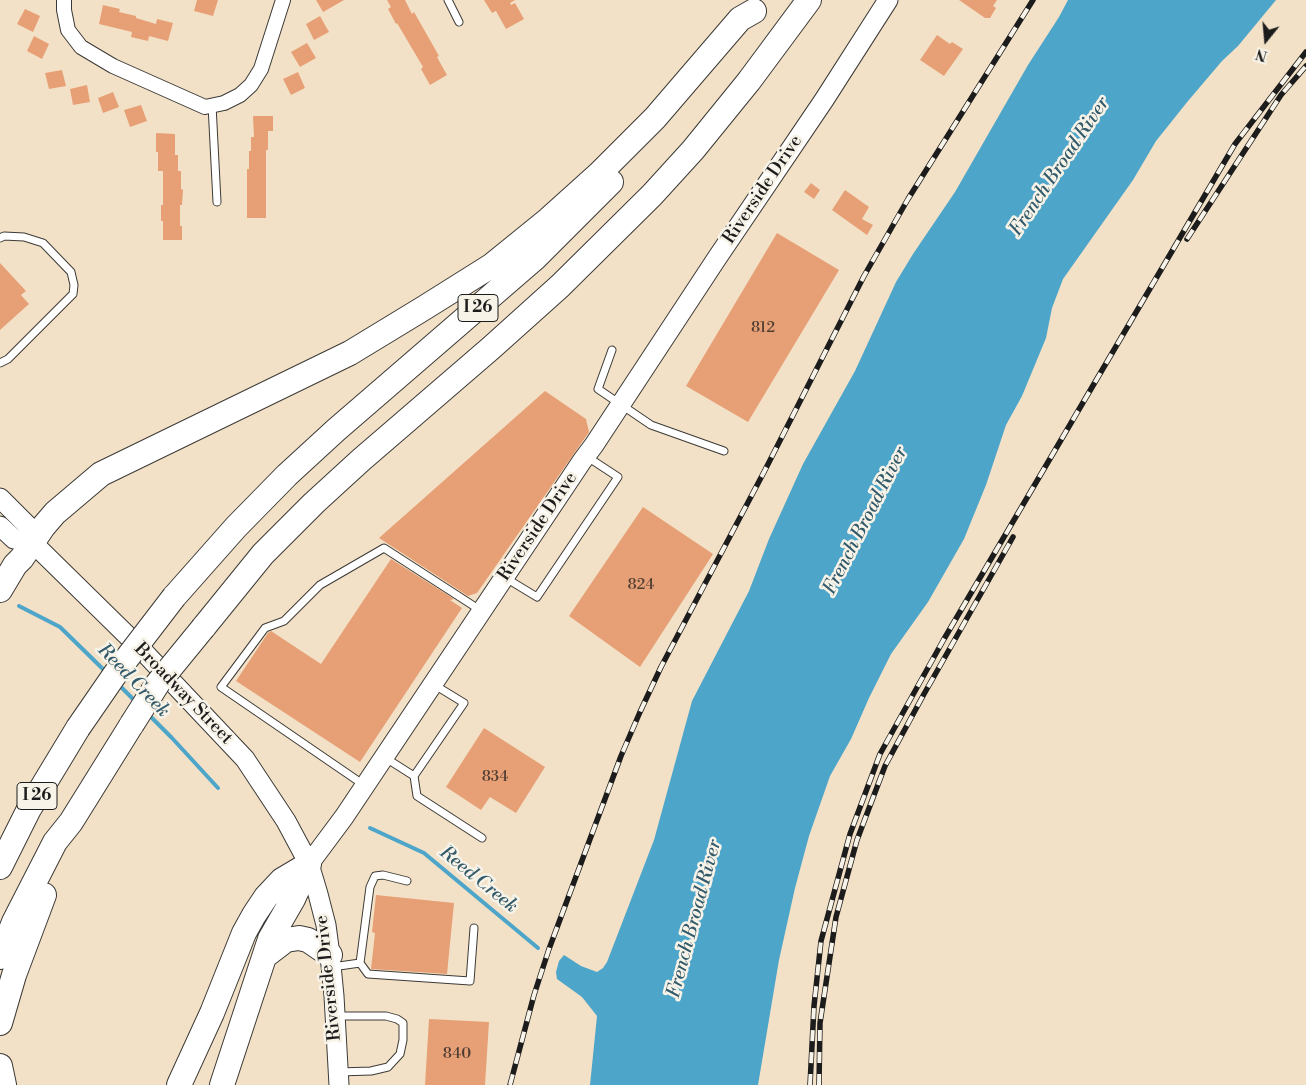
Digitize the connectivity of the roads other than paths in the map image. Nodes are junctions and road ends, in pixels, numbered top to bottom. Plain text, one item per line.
1 (64, 0) edge
2 (283, 0) edge
3 (448, 0) edge
4 (808, 0) edge
5 (888, 0) edge
6 (758, 5) edge
7 (459, 22) dead end
8 (212, 106) junction
9 (217, 202) dead end
10 (0, 238) edge
11 (612, 350) dead end
12 (0, 363) edge
13 (620, 405) junction
14 (724, 451) dead end
15 (585, 456) junction
16 (0, 498) edge
17 (0, 526) edge
18 (33, 543) junction
19 (504, 577) junction
20 (0, 590) edge
21 (482, 611) junction
22 (433, 684) junction
23 (384, 757) junction
24 (414, 776) junction
25 (365, 786) junction
26 (71, 822) junction
27 (482, 838) dead end
28 (309, 864) junction
29 (0, 867) edge
30 (406, 882) dead end
31 (474, 928) dead end
32 (265, 956) junction
33 (0, 957) edge
34 (331, 961) junction
35 (360, 964) junction
36 (336, 1016) junction
37 (0, 1024) edge
38 (0, 1066) edge
39 (339, 1078) edge
40 (4, 1085) edge
41 (179, 1085) edge
42 (222, 1085) edge

1 - 8 street
2 - 8 street
3 - 7 lane
4 - 26 highway, I 26, bridge
5 - 13 main road, Riverside Drive
6 - 18 highway
6 - 29 highway, I 26, bridge
8 - 9 lane
10 - 12 lane
11 - 13 lane
13 - 14 lane
13 - 15 main road, Riverside Drive
15 - 19 main road, Riverside Drive
15 - 19 lane
16 - 18 main road, Broadway Street
17 - 18 main road, Broadway Street
18 - 20 highway
18 - 28 main road, Broadway Street
19 - 21 main road, Riverside Drive
21 - 22 main road, Riverside Drive
21 - 25 lane
22 - 23 main road, Riverside Drive
22 - 24 lane
23 - 24 lane
23 - 25 main road, Riverside Drive
24 - 27 lane
25 - 28 main road, Riverside Drive
26 - 33 highway, I 26
26 - 37 highway
28 - 32 highway
28 - 34 main road, Riverside Drive
28 - 41 highway
30 - 35 lane
31 - 35 lane
32 - 34 highway
32 - 42 highway
34 - 35 lane
34 - 36 main road, Riverside Drive
36 - 39 main road, Riverside Drive
36 - 39 lane
38 - 40 highway

